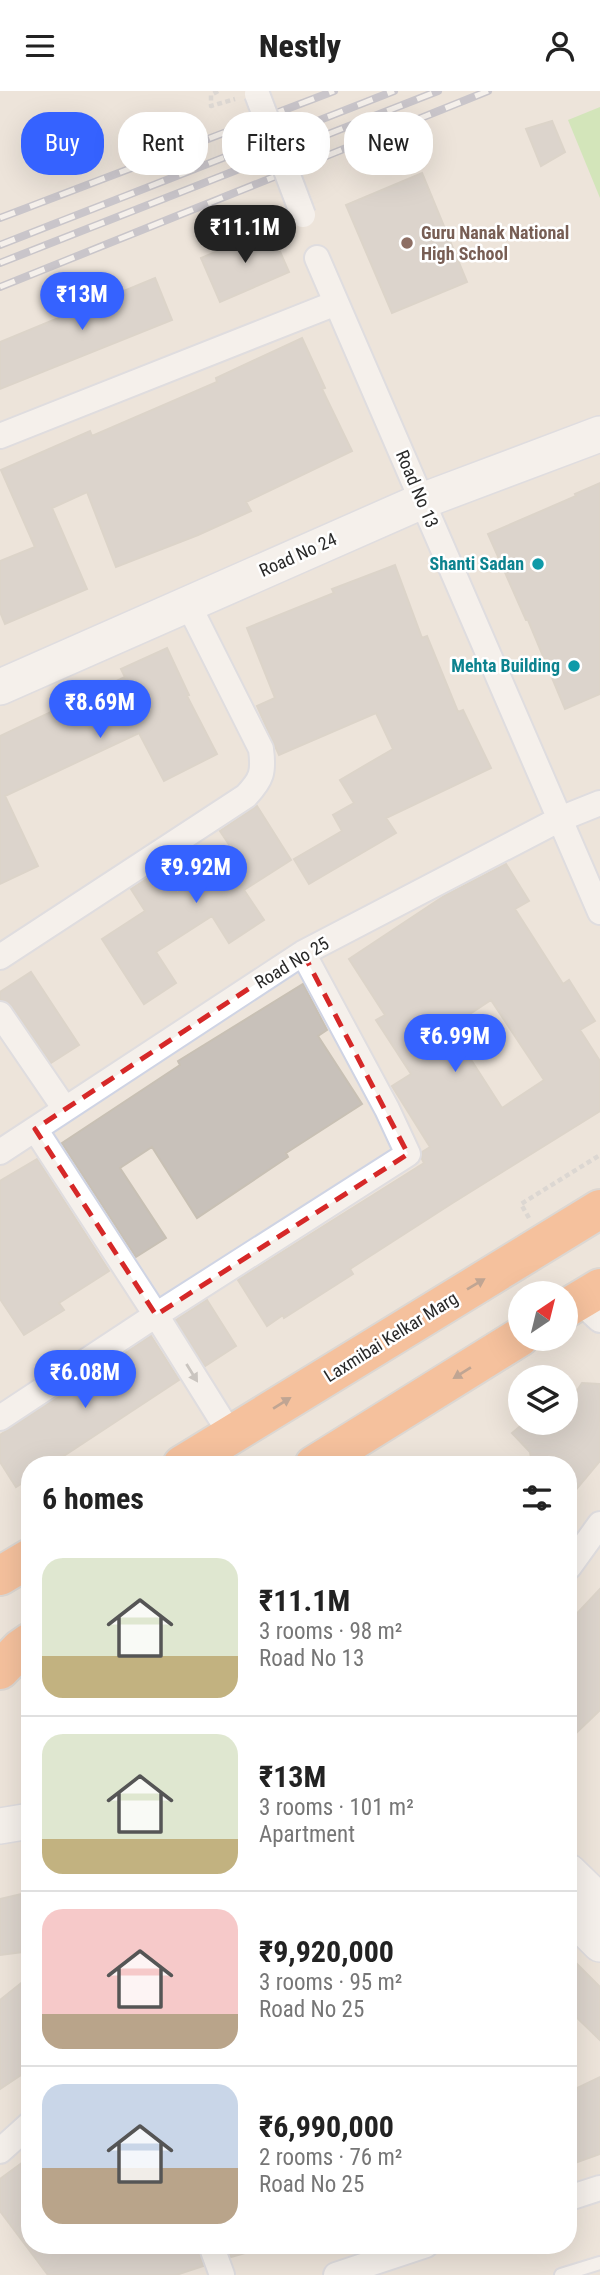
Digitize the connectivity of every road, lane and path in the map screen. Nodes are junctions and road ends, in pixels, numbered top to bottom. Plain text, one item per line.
1 (218, 91) edge
2 (257, 94) dead end
3 (211, 106) dead end
4 (303, 215) dead end
5 (317, 258) dead end
6 (336, 303) junction
7 (600, 434) edge
8 (0, 436) edge
9 (422, 501) junction
10 (188, 604) junction
11 (0, 687) edge
12 (600, 803) edge
13 (560, 819) junction
14 (600, 912) edge
15 (303, 953) junction
16 (0, 957) edge
17 (0, 1014) edge
18 (65, 1109) junction
19 (35, 1129) junction
20 (0, 1152) edge
21 (600, 1154) edge
22 (600, 1209) edge
23 (544, 1243) junction
24 (156, 1315) junction
25 (508, 1344) edge
26 (0, 1418) edge
27 (230, 1435) junction
28 (196, 1456) edge
29 (328, 1456) edge
30 (600, 1524) edge
31 (577, 1556) edge
32 (21, 1563) edge
33 (0, 1576) edge
34 (21, 1822) edge
35 (0, 1826) edge
36 (577, 1880) edge
37 (600, 1902) edge
38 (577, 1921) edge
39 (600, 1944) edge
40 (21, 2131) edge
41 (0, 2151) edge
42 (600, 2188) edge
43 (577, 2195) edge
44 (214, 2254) edge
45 (399, 2254) edge
46 (600, 2263) edge
47 (222, 2275) edge
48 (336, 2275) edge
49 (561, 2275) edge

1 - 3 path
2 - 4 street, bridge
5 - 6 street, Road No 13
6 - 8 street
6 - 9 street, Road No 13
7 - 9 street, Road No 24
9 - 10 street, Road No 24
9 - 13 street, Road No 13
10 - 11 street, Road No 24
10 - 16 street
12 - 13 street, Road No 25
13 - 14 street, Road No 13
13 - 15 street, Road No 25
15 - 18 street, Road No 25
15 - 24 street
17 - 18 street
18 - 19 street, Road No 25
19 - 20 street, Road No 25
19 - 24 street
21 - 23 path
22 - 23 highway, Laxmibai Kelkar Marg
27 -> 23 highway, Laxmibai Kelkar Marg
24 - 26 street
24 -> 27 street
25 -> 29 highway
27 - 28 highway, Laxmibai Kelkar Marg
30 - 31 street
32 - 33 highway
34 - 35 street
36 - 37 street
38 - 39 street
40 - 41 street
42 - 43 street
44 - 47 street
45 - 48 street
46 - 49 lane

